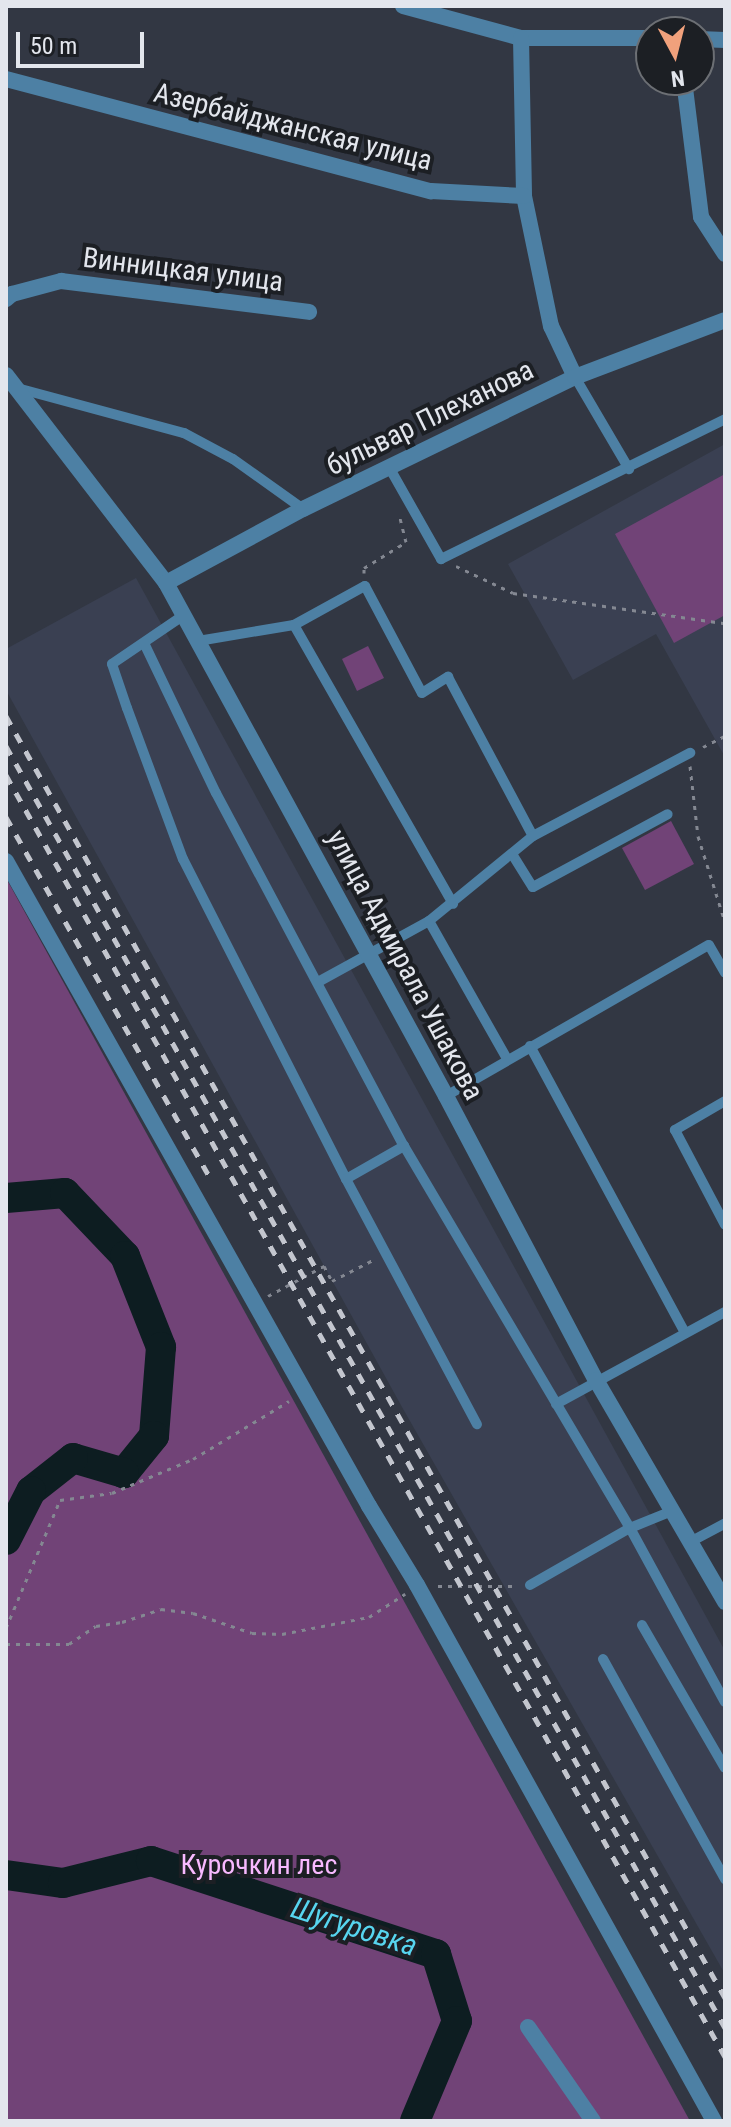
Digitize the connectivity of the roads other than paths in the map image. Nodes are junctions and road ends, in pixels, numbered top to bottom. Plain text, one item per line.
1 (403, 6) edge
2 (521, 38) junction
3 (635, 38) edge
4 (6, 79) edge
5 (686, 96) edge
6 (524, 196) junction
7 (725, 254) edge
8 (6, 299) edge
9 (309, 312) dead end
10 (725, 320) edge
11 (6, 375) edge
12 (575, 377) junction
13 (12, 387) edge
14 (725, 419) edge
15 (389, 467) junction
16 (629, 469) junction
17 (303, 509) junction
18 (166, 583) junction
19 (184, 615) junction
20 (294, 625) junction
21 (198, 641) junction
22 (144, 643) junction
23 (690, 753) road end
24 (668, 814) dead end
25 (533, 836) junction
26 (512, 854) junction
27 (6, 861) edge
28 (453, 904) junction
29 (429, 921) junction
30 (370, 955) junction
31 (725, 973) edge
32 (318, 982) junction
33 (530, 1046) junction
34 (507, 1059) junction
35 (446, 1096) junction
36 (725, 1101) edge
37 (404, 1146) junction
38 (346, 1179) junction
39 (725, 1225) edge
40 (725, 1312) edge
41 (685, 1333) junction
42 (596, 1380) junction
43 (556, 1404) junction
44 (477, 1424) dead end
45 (672, 1511) junction
46 (725, 1523) edge
47 (630, 1528) junction
48 (690, 1542) junction
49 (530, 1585) road end
50 (725, 1602) edge
51 (642, 1625) dead end
52 (603, 1659) dead end
53 (725, 1702) edge
54 (725, 1768) edge
55 (725, 1879) edge
56 (528, 2027) dead end
57 (593, 2121) edge
58 (714, 2121) edge

1 - 2 street
2 - 3 street
2 - 6 street
4 - 6 street, Азербайджанская улица
5 - 7 street
6 - 12 street
8 - 9 street, Винницкая улица
10 - 12 street, бульвар Плеханова
11 - 13 street, улица Адмирала Ушакова
12 - 15 street, бульвар Плеханова
12 - 16 lane
13 - 17 lane
13 - 18 street, улица Адмирала Ушакова
14 - 16 lane
15 - 16 lane
15 - 17 street, бульвар Плеханова
17 - 18 street, бульвар Плеханова
18 - 19 street, улица Адмирала Ушакова
19 - 21 street, улица Адмирала Ушакова
19 - 22 lane
20 - 21 lane
20 - 25 lane
20 - 28 lane
21 - 30 street, улица Адмирала Ушакова
22 - 32 lane
22 - 38 lane
23 - 25 lane
24 - 26 lane
25 - 26 lane
26 - 28 lane
27 - 58 street
28 - 29 lane
29 - 30 lane
29 - 34 lane
30 - 32 lane
30 - 35 street, улица Адмирала Ушакова
31 - 33 lane
32 - 37 lane
33 - 34 lane
33 - 41 lane
34 - 35 lane
35 - 42 street, улица Адмирала Ушакова
36 - 39 lane
37 - 38 lane
37 - 43 lane
38 - 44 lane
40 - 41 lane
41 - 42 lane
42 - 43 lane
42 - 45 street, улица Адмирала Ушакова
43 - 47 lane
45 - 47 lane
45 - 48 street, улица Адмирала Ушакова
46 - 48 lane
47 - 49 lane
47 - 53 lane
48 - 50 street, улица Адмирала Ушакова
51 - 54 lane
52 - 55 lane
56 - 57 street

